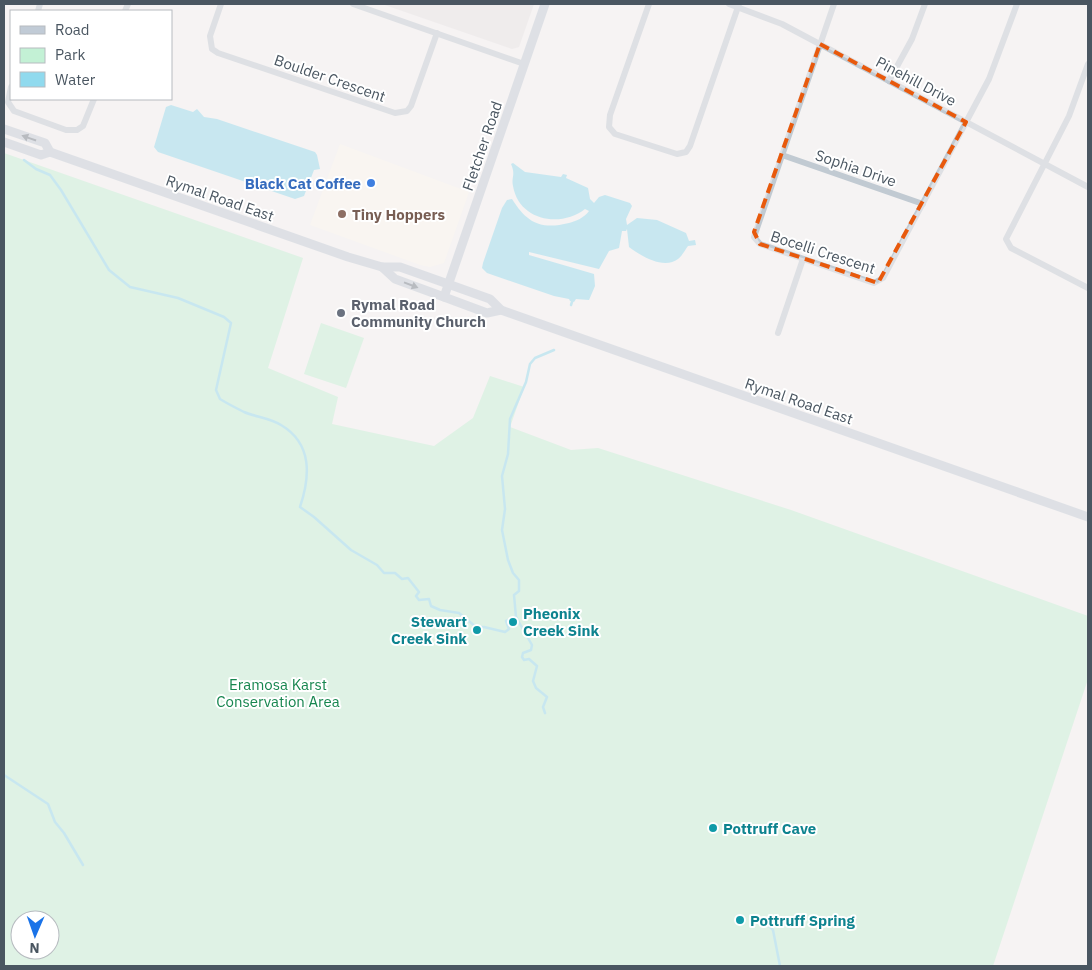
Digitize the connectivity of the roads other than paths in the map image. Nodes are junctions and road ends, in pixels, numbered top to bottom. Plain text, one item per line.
1 (221, 4) edge
2 (352, 4) edge
3 (546, 4) edge
4 (649, 4) edge
5 (729, 4) edge
6 (834, 4) edge
7 (925, 4) edge
8 (1017, 4) edge
9 (739, 5) edge
10 (437, 33) junction
11 (820, 44) junction
12 (524, 64) junction
13 (1088, 64) edge
14 (890, 81) junction
15 (10, 92) edge
16 (94, 100) edge
17 (966, 122) junction
18 (4, 129) edge
19 (4, 142) edge
20 (50, 152) junction
21 (782, 155) junction
22 (1044, 163) junction
23 (1088, 186) edge
24 (923, 204) junction
25 (803, 259) junction
26 (382, 267) junction
27 (448, 284) junction
28 (1088, 288) edge
29 (444, 297) junction
30 (501, 310) junction
31 (778, 333) dead end
32 (1088, 517) edge

1 - 10 street, Boulder Crescent
2 - 10 street
3 - 12 main road, Fletcher Road
4 - 9 street
5 - 9 street, Pinehill Drive
6 - 11 street, Bocelli Crescent
7 - 14 street
8 - 17 street, Bocelli Crescent
9 - 11 street, Pinehill Drive
10 - 12 street
11 - 14 street, Pinehill Drive
11 - 21 street, Bocelli Crescent
12 - 27 main road, Fletcher Road
13 - 22 street
14 - 17 street, Pinehill Drive
15 - 16 street
17 - 22 street, Pinehill Drive
17 - 24 street, Bocelli Crescent
20 -> 18 main road, Rymal Road East
19 - 20 main road, Rymal Road East
20 - 26 main road, Rymal Road East
21 - 24 street, Sophia Drive
21 - 25 street, Bocelli Crescent
22 - 23 street, Pinehill Drive
22 - 28 street
24 - 25 street, Bocelli Crescent
25 - 31 street
26 - 27 main road, Rymal Road East
26 -> 29 main road, Rymal Road East
27 - 29 main road, Fletcher Road
27 - 30 main road, Rymal Road East
29 - 30 main road, Rymal Road East
30 - 32 main road, Rymal Road East

